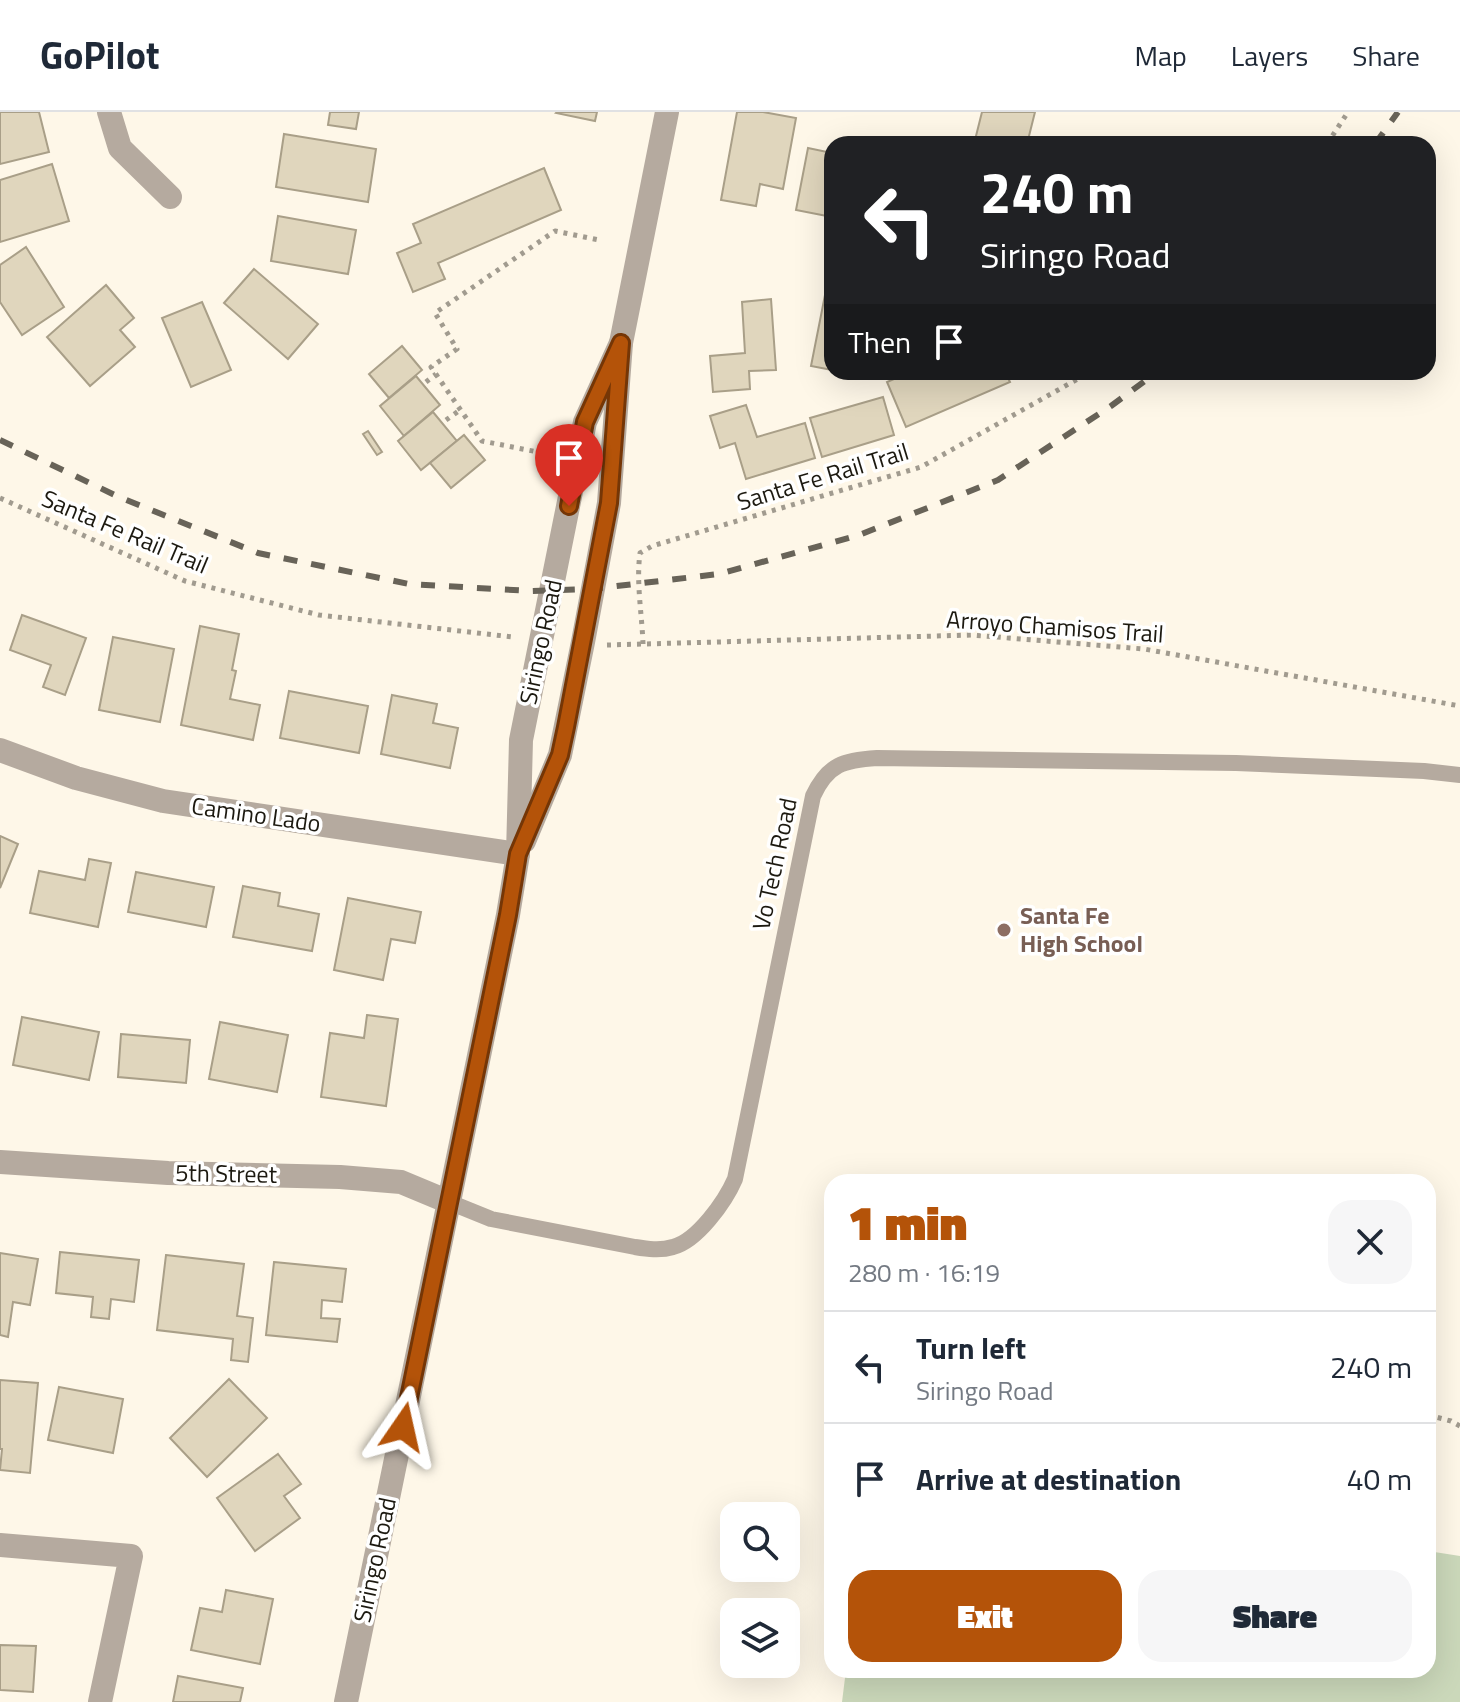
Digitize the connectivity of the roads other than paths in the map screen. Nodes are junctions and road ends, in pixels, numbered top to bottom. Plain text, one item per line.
1 (109, 112) edge
2 (667, 112) edge
3 (170, 197) dead end
4 (621, 343) junction
5 (0, 750) edge
6 (1460, 775) edge
7 (518, 854) junction
8 (0, 1162) edge
9 (449, 1202) junction
10 (0, 1545) edge
11 (100, 1702) edge
12 (346, 1702) edge

1 - 3 street
2 - 4 street, Siringo Road
4 - 7 street, Siringo Road
4 - 7 street, Siringo Road
5 - 7 street, Camino Lado
6 - 9 lane, Vo Tech Road
7 - 9 street, Siringo Road
8 - 9 street, 5th Street
9 - 12 street, Siringo Road
10 - 11 street

